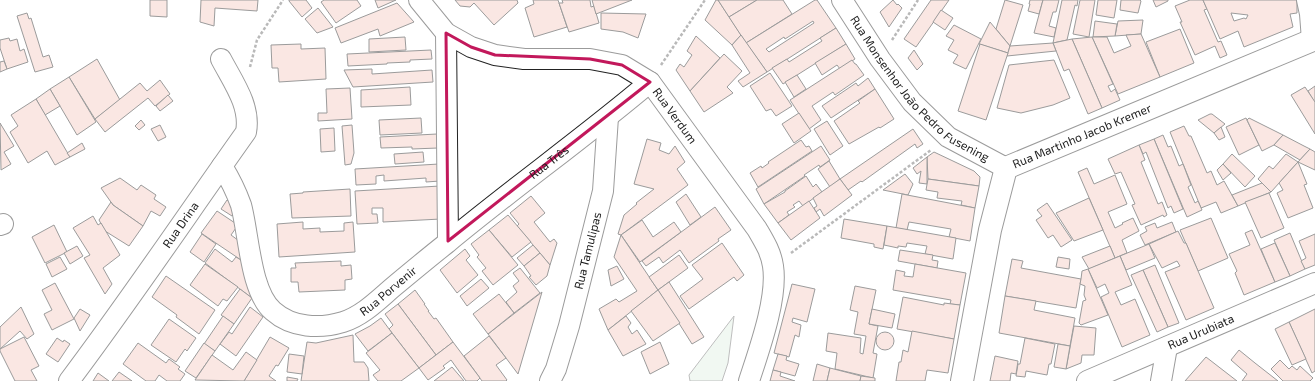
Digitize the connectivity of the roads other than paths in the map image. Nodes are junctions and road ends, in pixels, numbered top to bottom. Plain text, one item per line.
1 (419, 0) edge
2 (842, 0) edge
3 (1307, 0) edge
4 (446, 33) junction
5 (1314, 40) edge
6 (221, 59) dead end
7 (650, 82) junction
8 (608, 117) junction
9 (222, 166) junction
10 (1006, 168) junction
11 (448, 241) junction
12 (1315, 283) edge
13 (1168, 347) junction
14 (68, 381) edge
15 (550, 381) edge
16 (749, 381) edge
17 (962, 381) edge
18 (1087, 381) edge
19 (1161, 381) edge

1 - 4 street, Rua Verdum
2 - 10 street, Rua Monsenhor João Pedro Fusening
3 - 5 street
4 - 7 street, Rua Verdum
4 - 11 street
5 - 10 street, Rua Martinho Jacob Kremer
6 - 9 street, Rua Drina
7 - 8 street, Rua Três
7 - 16 street, Rua Verdum
8 - 11 street, Rua Três
8 - 15 street, Rua Tamulipas
9 - 11 street, Rua Porvenir
9 - 14 street, Rua Drina
10 - 17 street, Rua Martinho Jacob Kremer
12 - 13 street, Rua Urubiata
13 - 18 street, Rua Urubiata
13 - 19 street

